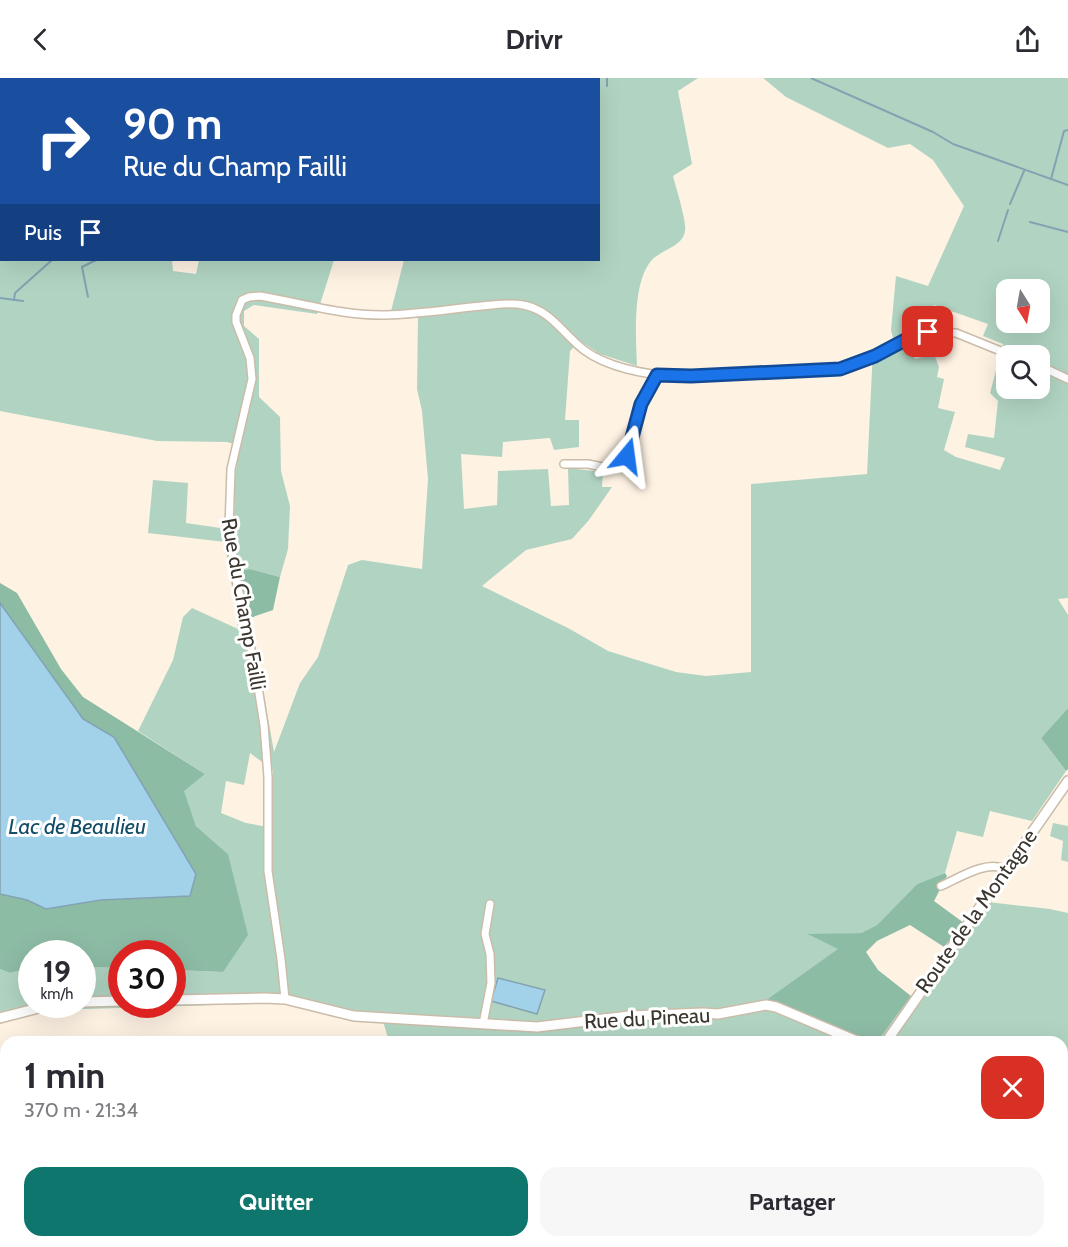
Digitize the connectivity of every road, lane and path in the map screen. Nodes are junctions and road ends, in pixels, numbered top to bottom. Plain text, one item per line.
1 (996, 349) edge
2 (1050, 371) edge
3 (657, 375) junction
4 (1068, 379) edge
5 (564, 464) dead end
6 (1068, 781) edge
7 (1005, 869) junction
8 (941, 886) dead end
9 (490, 903) dead end
10 (285, 999) junction
11 (186, 1000) edge
12 (18, 1013) edge
13 (0, 1018) edge
14 (483, 1024) junction
15 (845, 1036) edge
16 (890, 1036) edge

1 - 3 street, Rue du Champ Failli
2 - 4 street
3 - 5 street
3 - 10 street, Rue du Champ Failli
6 - 7 street, Route de la Montagne
7 - 8 street
7 - 16 street, Route de la Montagne
9 - 14 street
10 - 11 street, Rue du Pineau
10 - 14 street, Rue du Pineau
12 - 13 street
14 - 15 street, Rue du Pineau

